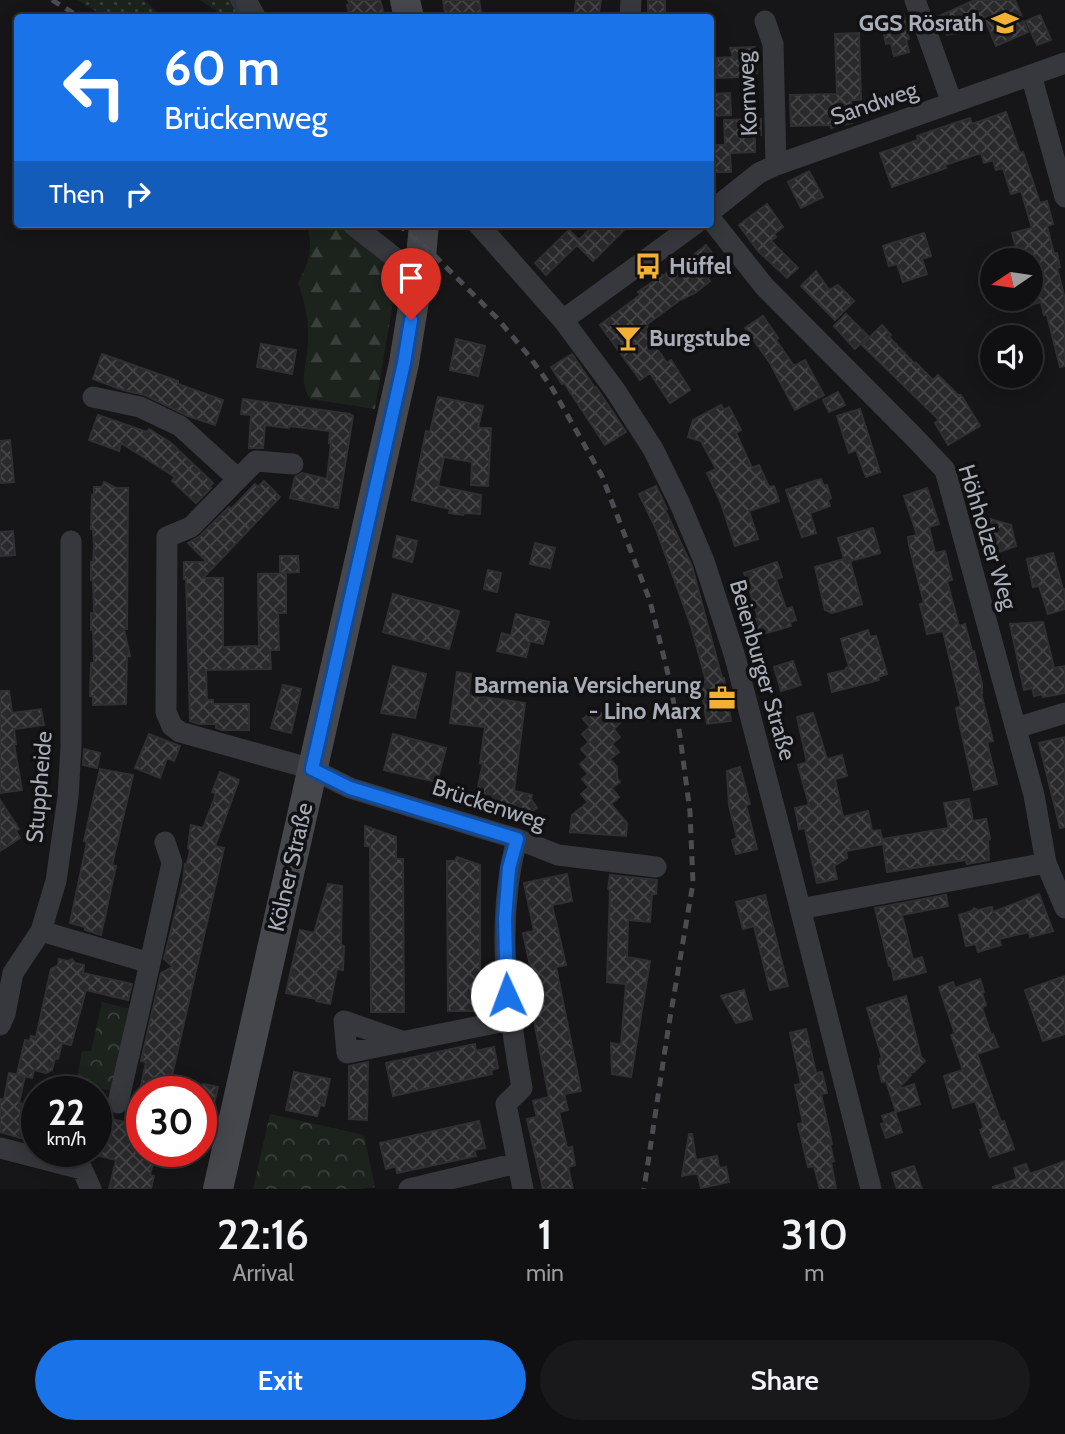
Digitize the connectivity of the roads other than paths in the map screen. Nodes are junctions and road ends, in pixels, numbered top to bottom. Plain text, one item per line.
1 (915, 0) edge
2 (765, 20) dead end
3 (1065, 64) edge
4 (1031, 75) junction
5 (952, 103) junction
6 (776, 165) junction
7 (1065, 197) edge
8 (714, 209) edge
9 (714, 215) edge
10 (358, 228) edge
11 (424, 228) edge
12 (482, 228) edge
13 (690, 228) edge
14 (420, 266) junction
15 (563, 320) junction
16 (93, 397) dead end
17 (293, 464) dead end
18 (238, 479) junction
19 (71, 541) dead end
20 (1065, 713) edge
21 (1016, 728) junction
22 (312, 769) junction
23 (517, 839) junction
24 (164, 842) dead end
25 (1046, 863) junction
26 (656, 867) dead end
27 (1065, 908) edge
28 (800, 909) junction
29 (41, 931) junction
30 (150, 963) junction
31 (7, 969) edge
32 (510, 1020) junction
33 (0, 1025) edge
34 (404, 1042) dead end
35 (118, 1103) dead end
36 (0, 1148) edge
37 (517, 1163) junction
38 (468, 1182) edge
39 (91, 1189) edge
40 (218, 1189) edge
41 (410, 1189) edge
42 (523, 1189) edge
43 (871, 1189) edge

1 - 5 street
2 - 6 street, Kornweg
3 - 4 street, Sandweg
4 - 5 street, Sandweg
4 - 7 street
5 - 6 street, Sandweg
6 - 8 street, Sandweg
9 - 21 street, Höhholzer Weg
10 - 14 street
11 - 14 main road, Kölner Straße
12 - 15 street, Beienburger Straße
13 - 15 street
14 - 22 main road, Kölner Straße
15 - 28 street, Beienburger Straße
16 - 18 street
17 - 18 street
18 - 22 street, Brückenweg
19 - 29 street, Stuppheide
20 - 21 street
21 - 25 street, Höhholzer Weg
22 - 23 street, Brückenweg
22 - 40 main road, Kölner Straße
23 - 26 street, Brückenweg
23 - 32 street
24 - 30 street
25 - 27 street, Höhholzer Weg
25 - 28 street
28 - 43 street, Beienburger Straße
29 - 30 street
29 - 31 street, Stuppheide
30 - 35 street
31 - 33 street, Stuppheide
32 - 34 street
32 - 37 street
36 - 39 street
37 - 38 street
37 - 42 street
38 - 41 street

